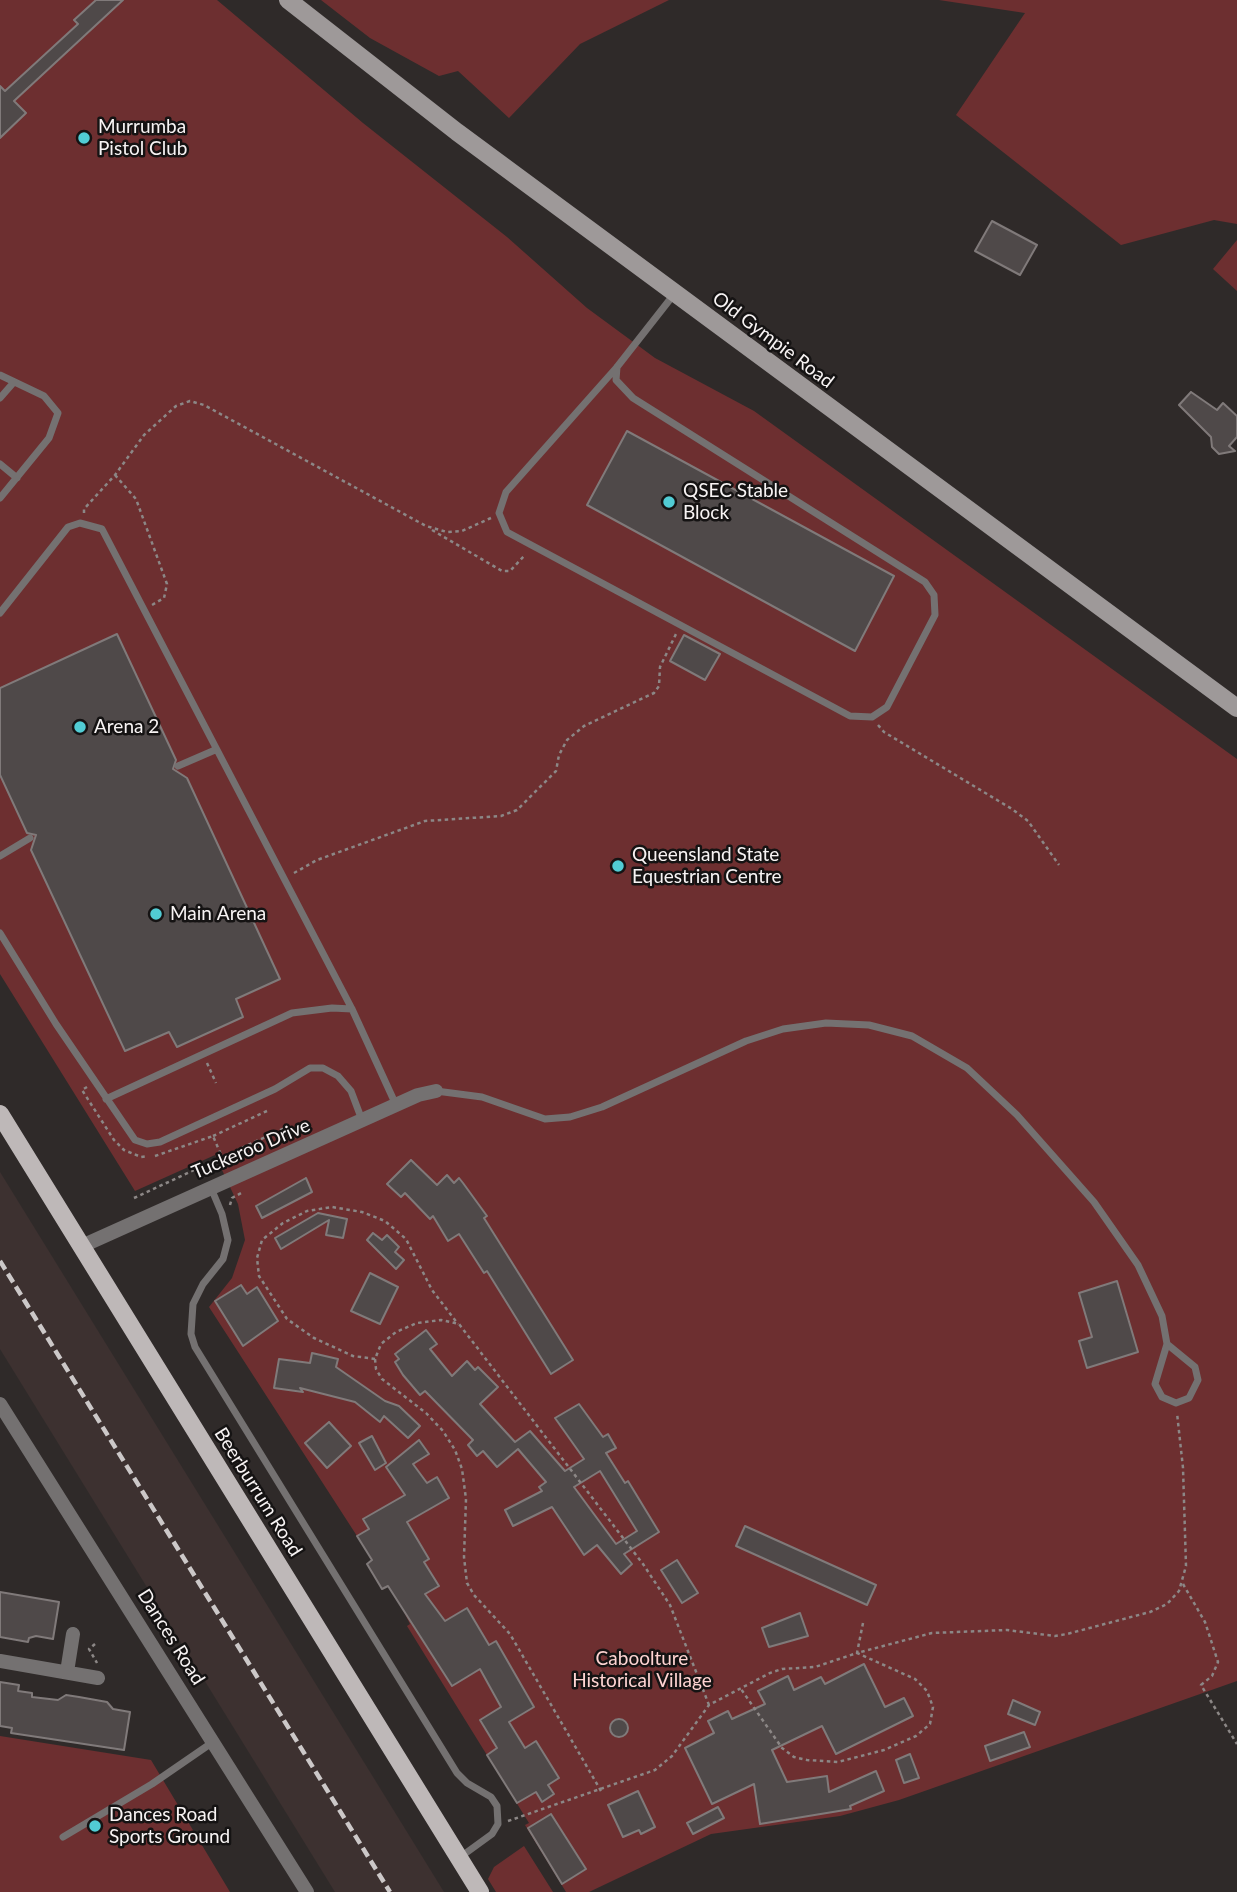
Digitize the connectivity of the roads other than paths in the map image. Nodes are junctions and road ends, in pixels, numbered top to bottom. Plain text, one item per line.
1 (288, 0) edge
2 (675, 292) junction
3 (617, 367) junction
4 (0, 375) edge
5 (14, 382) junction
6 (0, 398) edge
7 (0, 464) edge
8 (17, 478) junction
9 (0, 498) edge
10 (0, 613) edge
11 (1237, 708) edge
12 (215, 750) junction
13 (178, 766) dead end
14 (30, 838) dead end
15 (0, 856) edge
16 (0, 933) edge
17 (352, 1009) junction
18 (436, 1091) joint
19 (106, 1099) junction
20 (396, 1105) junction
21 (0, 1114) edge
22 (362, 1121) junction
23 (211, 1188) junction
24 (82, 1246) junction
25 (1167, 1343) junction
26 (0, 1404) edge
27 (73, 1634) dead end
28 (0, 1661) edge
29 (67, 1672) junction
30 (94, 1677) road end
31 (214, 1741) junction
32 (63, 1837) dead end
33 (459, 1858) junction
34 (307, 1892) edge
35 (480, 1892) edge

1 - 2 main road, Old Gympie Road
2 - 3 lane
2 - 11 main road, Old Gympie Road
3 - 3 lane
4 - 5 lane
5 - 6 lane
5 - 8 lane
7 - 8 lane
8 - 9 lane
10 - 12 lane
12 - 13 lane
12 - 17 lane
14 - 15 lane
16 - 19 lane
17 - 19 lane
17 - 20 lane
18 - 20 street, Tuckeroo Drive
18 - 25 lane
19 - 22 lane
20 - 22 street, Tuckeroo Drive
21 - 24 main road, Beerburrum Road
22 - 23 street, Tuckeroo Drive
23 - 24 street, Tuckeroo Drive
23 - 33 lane
24 - 33 main road, Beerburrum Road
25 - 25 lane
26 - 31 street, Dances Road
27 - 29 street
28 - 29 street
29 - 30 street
31 - 32 lane
31 - 34 street, Dances Road
33 - 35 main road, Beerburrum Road

